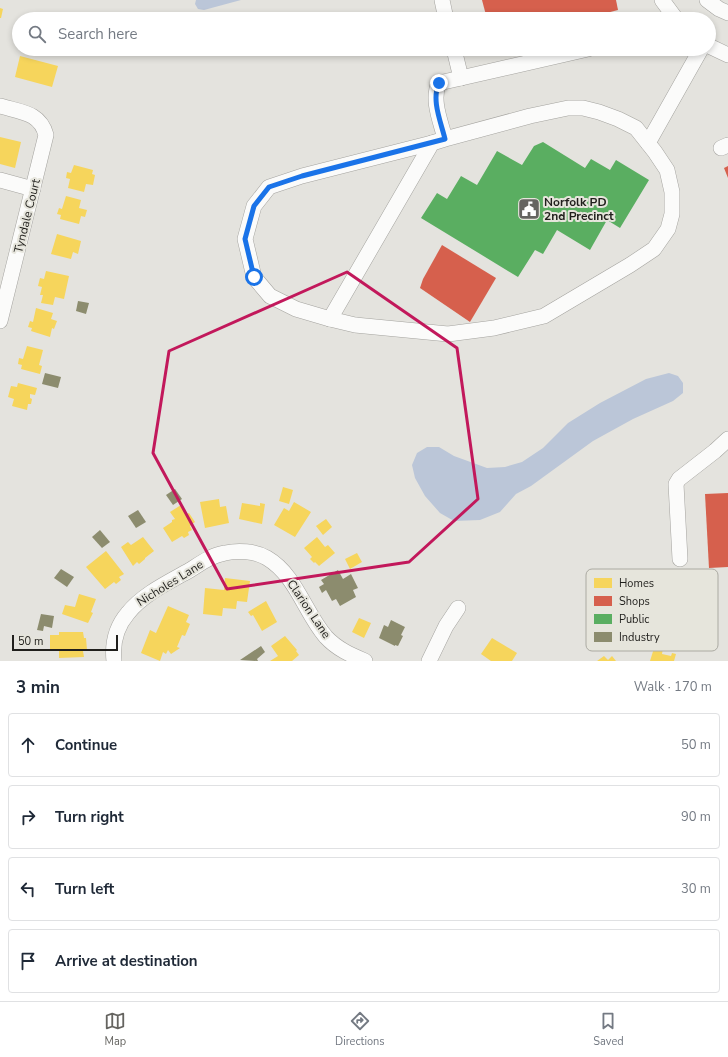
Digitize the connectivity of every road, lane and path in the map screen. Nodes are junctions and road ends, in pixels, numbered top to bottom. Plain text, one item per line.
1 (442, 0) edge
2 (662, 0) edge
3 (707, 0) edge
4 (445, 12) edge
5 (669, 12) edge
6 (728, 13) edge
7 (716, 49) edge
8 (728, 55) edge
9 (456, 56) edge
10 (557, 56) edge
11 (697, 56) edge
12 (461, 78) junction
13 (0, 106) edge
14 (438, 141) junction
15 (648, 143) junction
16 (0, 180) edge
17 (34, 189) junction
18 (330, 319) junction
19 (0, 321) edge
20 (728, 439) edge
21 (256, 554) joint
22 (680, 559) dead end
23 (458, 608) dead end
24 (113, 656) edge
25 (365, 661) edge
26 (429, 661) edge

1 - 4 street
2 - 5 street
3 - 6 street
7 - 8 street
9 - 12 street
10 - 12 street
11 - 15 street
12 - 14 street
13 - 17 street, Tyndale Court
14 - 15 street
14 - 18 street
14 - 18 street
15 - 18 street
16 - 17 street
17 - 19 street, Tyndale Court
20 - 22 street
21 - 24 street, Nicholes Lane
21 - 25 street, Clarion Lane
23 - 26 street

